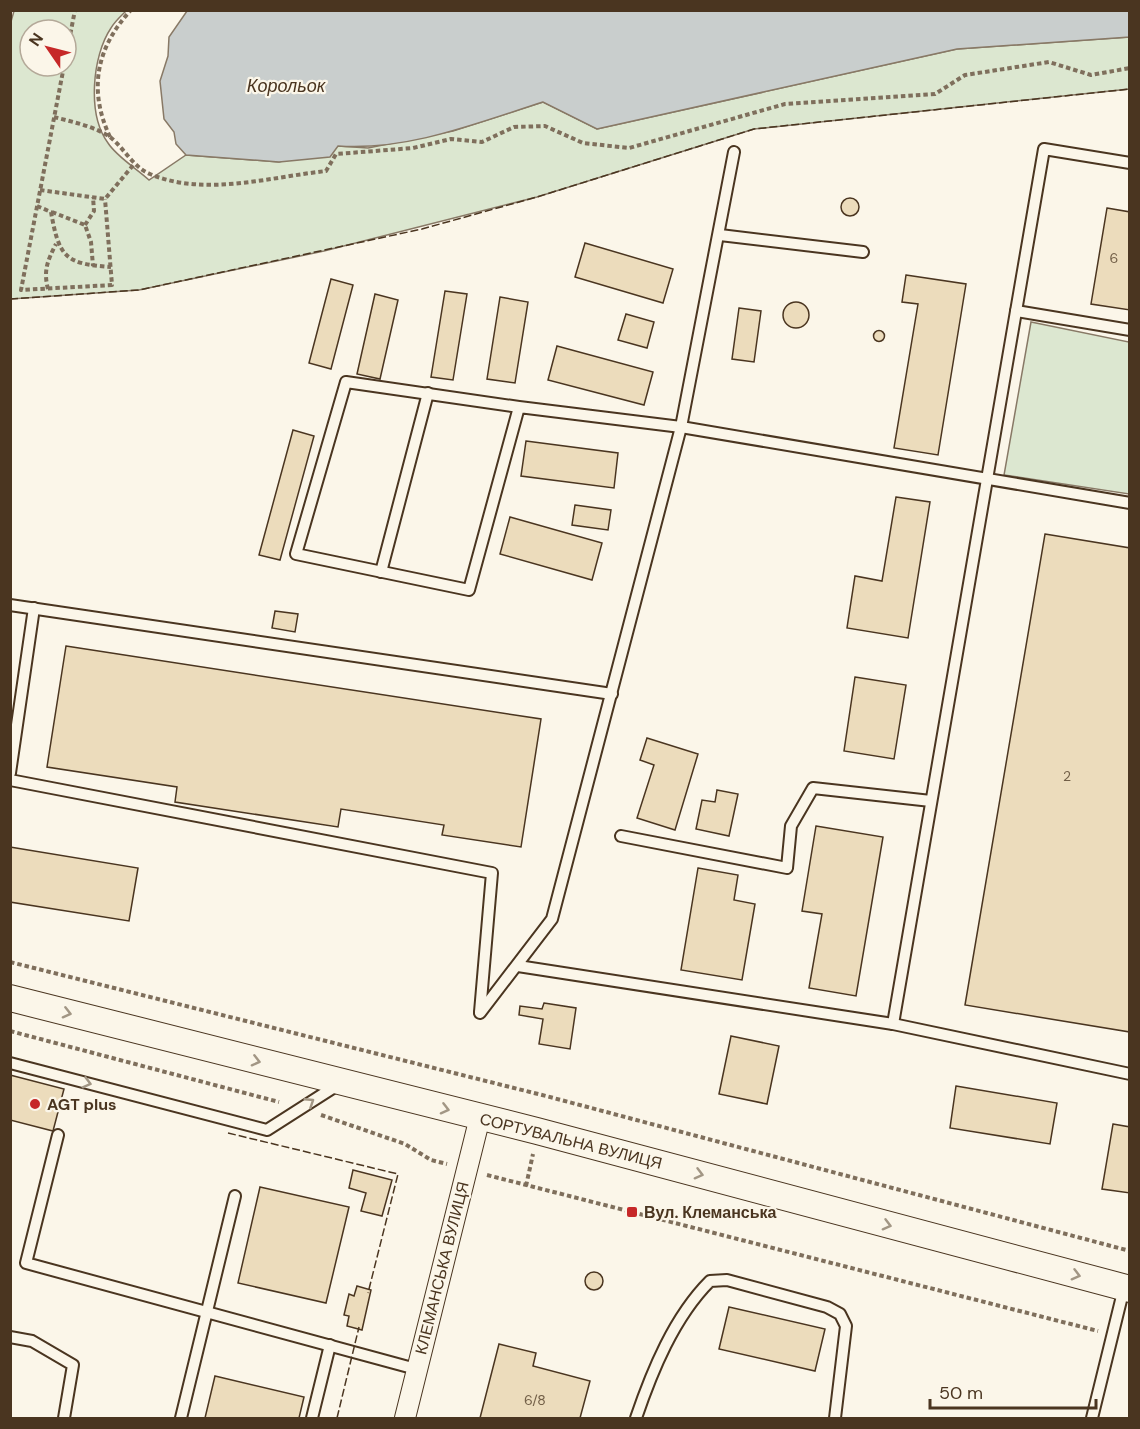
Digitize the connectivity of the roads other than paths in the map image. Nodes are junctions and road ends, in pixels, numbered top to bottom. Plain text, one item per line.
1 (734, 152) dead end
2 (1130, 163) edge
3 (720, 236) junction
4 (863, 252) dead end
5 (1016, 311) junction
6 (1130, 330) edge
7 (428, 393) junction
8 (519, 407) junction
9 (681, 427) junction
10 (987, 480) junction
11 (1130, 503) edge
12 (381, 572) junction
13 (10, 605) edge
14 (34, 608) junction
15 (612, 694) junction
16 (10, 773) edge
17 (10, 780) edge
18 (931, 801) junction
19 (621, 836) dead end
20 (518, 966) junction
21 (10, 999) edge
22 (893, 1024) junction
23 (10, 1063) edge
24 (1130, 1074) edge
25 (341, 1082) junction
26 (480, 1117) junction
27 (58, 1135) dead end
28 (235, 1196) dead end
29 (1127, 1288) edge
30 (207, 1312) junction
31 (10, 1337) edge
32 (330, 1345) junction
33 (416, 1369) junction
34 (64, 1419) edge
35 (181, 1419) edge
36 (312, 1419) edge
37 (405, 1419) edge
38 (636, 1419) edge
39 (835, 1419) edge
40 (1092, 1419) edge

1 - 3 lane
2 - 5 lane
3 - 4 lane
3 - 9 lane
5 - 6 lane
5 - 10 lane
7 - 8 lane
7 - 12 lane
7 - 12 lane
8 - 9 lane
8 - 12 lane
9 - 10 lane
9 - 15 lane
10 - 11 lane
10 - 18 lane
13 - 14 lane
14 - 15 lane
14 - 16 lane
15 - 20 lane
17 - 20 lane
18 - 19 lane
18 - 22 lane
20 - 22 lane
21 -> 25 street, СОРТУВАЛЬНА ВУЛИЦЯ
22 - 24 lane
23 -> 25 lane
25 -> 26 street, СОРТУВАЛЬНА ВУЛИЦЯ
26 -> 29 street, СОРТУВАЛЬНА ВУЛИЦЯ
26 - 33 street, КЛЕМАНСЬКА ВУЛИЦЯ
27 - 30 lane
28 - 30 lane
29 - 40 lane
30 - 32 lane
30 - 35 lane
31 - 34 lane
32 - 33 lane
32 - 36 lane
33 - 37 street, КЛЕМАНСЬКА ВУЛИЦЯ
38 - 39 lane

